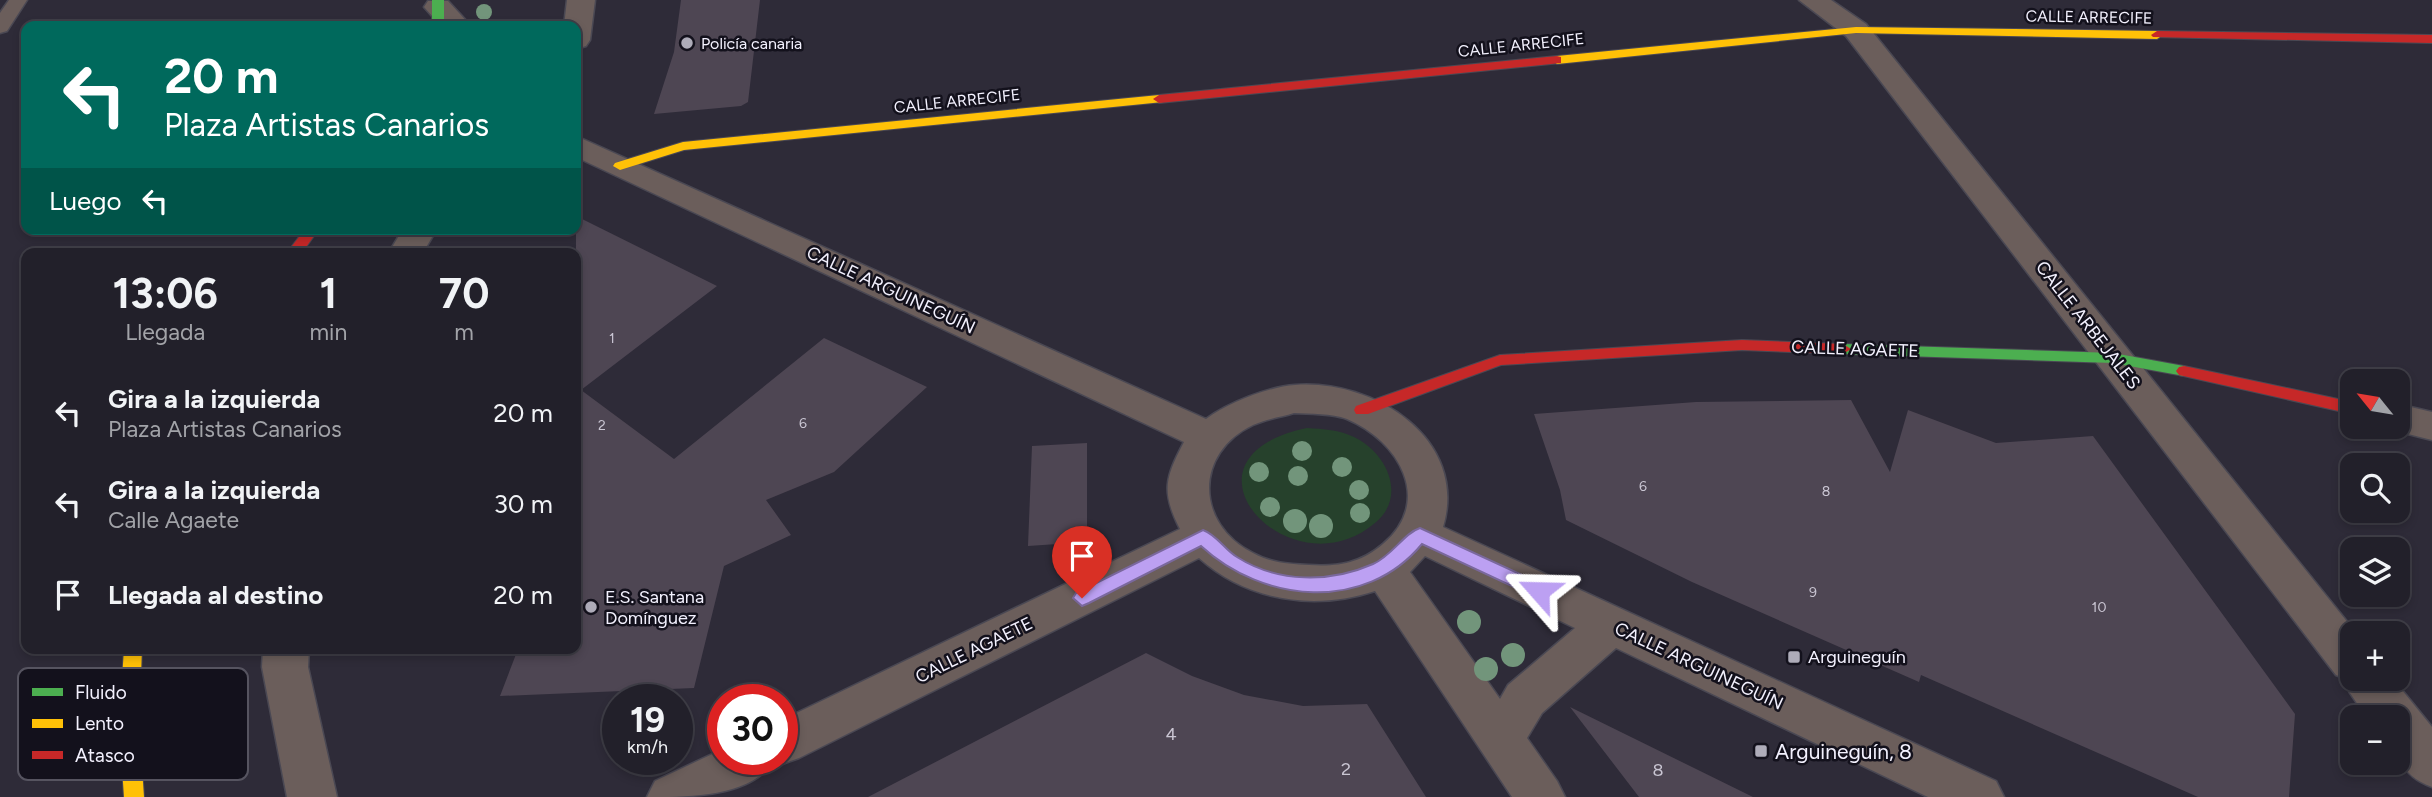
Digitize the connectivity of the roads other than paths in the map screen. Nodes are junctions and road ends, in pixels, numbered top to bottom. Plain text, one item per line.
1 (18, 0) edge
2 (581, 0) edge
3 (1813, 0) edge
4 (578, 21) edge
5 (0, 27) edge
6 (1856, 30) junction
7 (2432, 39) edge
8 (581, 147) edge
9 (620, 166) junction
10 (2113, 358) junction
11 (2340, 405) edge
12 (1362, 410) junction
13 (2410, 421) edge
14 (2432, 426) edge
15 (1207, 436) junction
16 (1420, 535) junction
17 (1203, 537) junction
18 (1383, 568) junction
19 (1611, 625) junction
20 (2340, 645) edge
21 (286, 654) edge
22 (798, 735) edge
23 (2410, 737) edge
24 (1501, 740) junction
25 (2432, 765) edge
26 (718, 775) edge
27 (312, 797) edge
28 (672, 797) edge
29 (1539, 797) edge
30 (1979, 797) edge

1 - 5 lane
2 - 4 street
3 - 6 street, CALLE ARBEJALES
6 - 7 street, CALLE ARRECIFE
6 - 9 street, CALLE ARRECIFE
6 - 10 street, CALLE ARBEJALES
8 - 9 street, CALLE ARGUINEGUÍN
9 - 15 street, CALLE ARGUINEGUÍN
10 - 11 street, CALLE AGAETE
10 - 12 street, CALLE AGAETE
10 - 20 street, CALLE ARBEJALES
12 - 15 street
12 - 16 street
13 - 14 street
15 - 17 street
16 - 18 street
16 - 19 street, CALLE ARGUINEGUÍN
17 - 18 street
17 - 22 street, CALLE AGAETE
18 - 24 street
19 - 24 street
19 - 30 street, CALLE ARGUINEGUÍN
21 - 27 street
23 - 25 street
24 - 29 street
26 - 28 street

